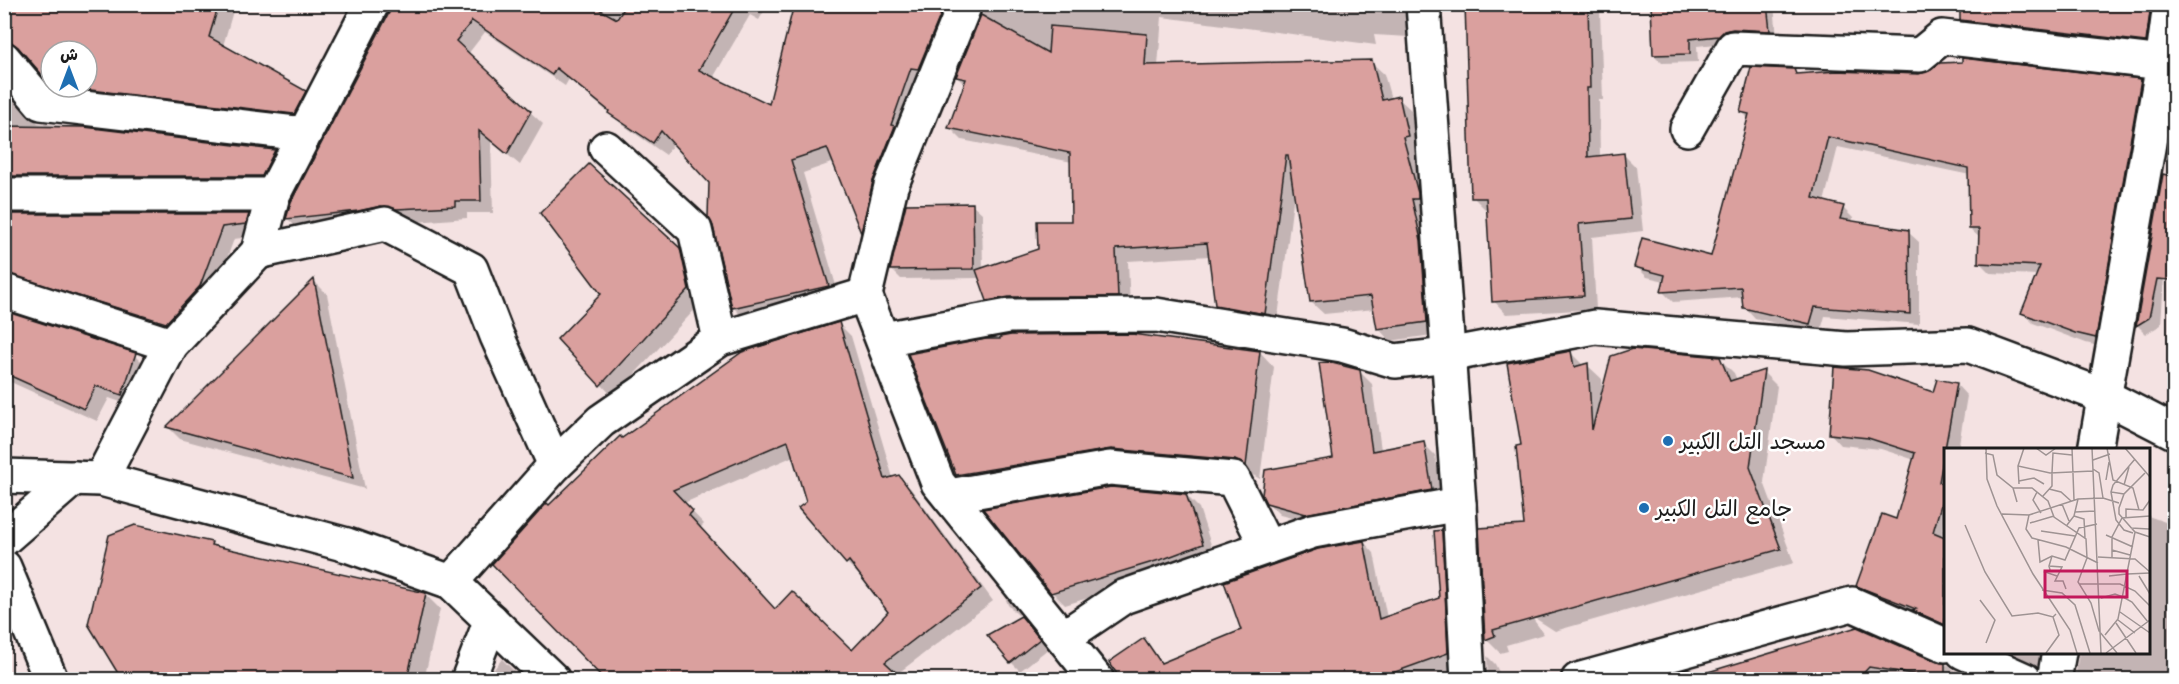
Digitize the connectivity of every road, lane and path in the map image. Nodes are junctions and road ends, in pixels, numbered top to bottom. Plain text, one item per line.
1 (372, 4) edge
2 (965, 4) edge
3 (1423, 4) edge
4 (2169, 4) edge
5 (4, 59) edge
6 (2166, 75) edge
7 (1687, 129) dead end
8 (304, 134) junction
9 (606, 148) dead end
10 (4, 195) edge
11 (273, 195) junction
12 (258, 252) junction
13 (4, 291) edge
14 (865, 295) junction
15 (720, 339) junction
16 (883, 339) junction
17 (171, 345) junction
18 (1448, 355) junction
19 (2104, 396) junction
20 (2175, 432) edge
21 (2095, 448) edge
22 (555, 465) junction
23 (4, 476) edge
24 (88, 478) junction
25 (949, 496) junction
26 (1459, 504) junction
27 (4, 539) edge
28 (1267, 547) junction
29 (4, 567) edge
30 (451, 582) junction
31 (491, 620) junction
32 (1064, 637) junction
33 (1944, 645) edge
34 (1967, 654) edge
35 (2059, 654) edge
36 (51, 680) edge
37 (468, 680) edge
38 (553, 680) edge
39 (1097, 680) edge
40 (1468, 680) edge
41 (1578, 680) edge
42 (2025, 680) edge
43 (2054, 680) edge

1 - 8 street
2 - 14 street
3 - 18 street
4 - 6 street
5 - 8 street
6 - 7 street
6 - 19 street
8 - 11 street
9 - 15 street
10 - 11 street
11 - 12 street
12 - 17 street
12 - 22 street
13 - 17 street
14 - 15 street
14 - 16 street
15 - 22 street
16 - 18 street
16 - 25 street
17 - 24 street
18 - 19 street
18 - 26 street
19 - 20 street
19 - 21 street
22 - 30 street
23 - 24 street
24 - 27 street
24 - 30 street
25 - 28 street
25 - 32 street
26 - 28 street
26 - 40 street
28 - 32 street
29 - 36 street
30 - 31 street
31 - 37 street
31 - 38 street
32 - 39 street
33 - 41 street
34 - 42 street
35 - 43 street

